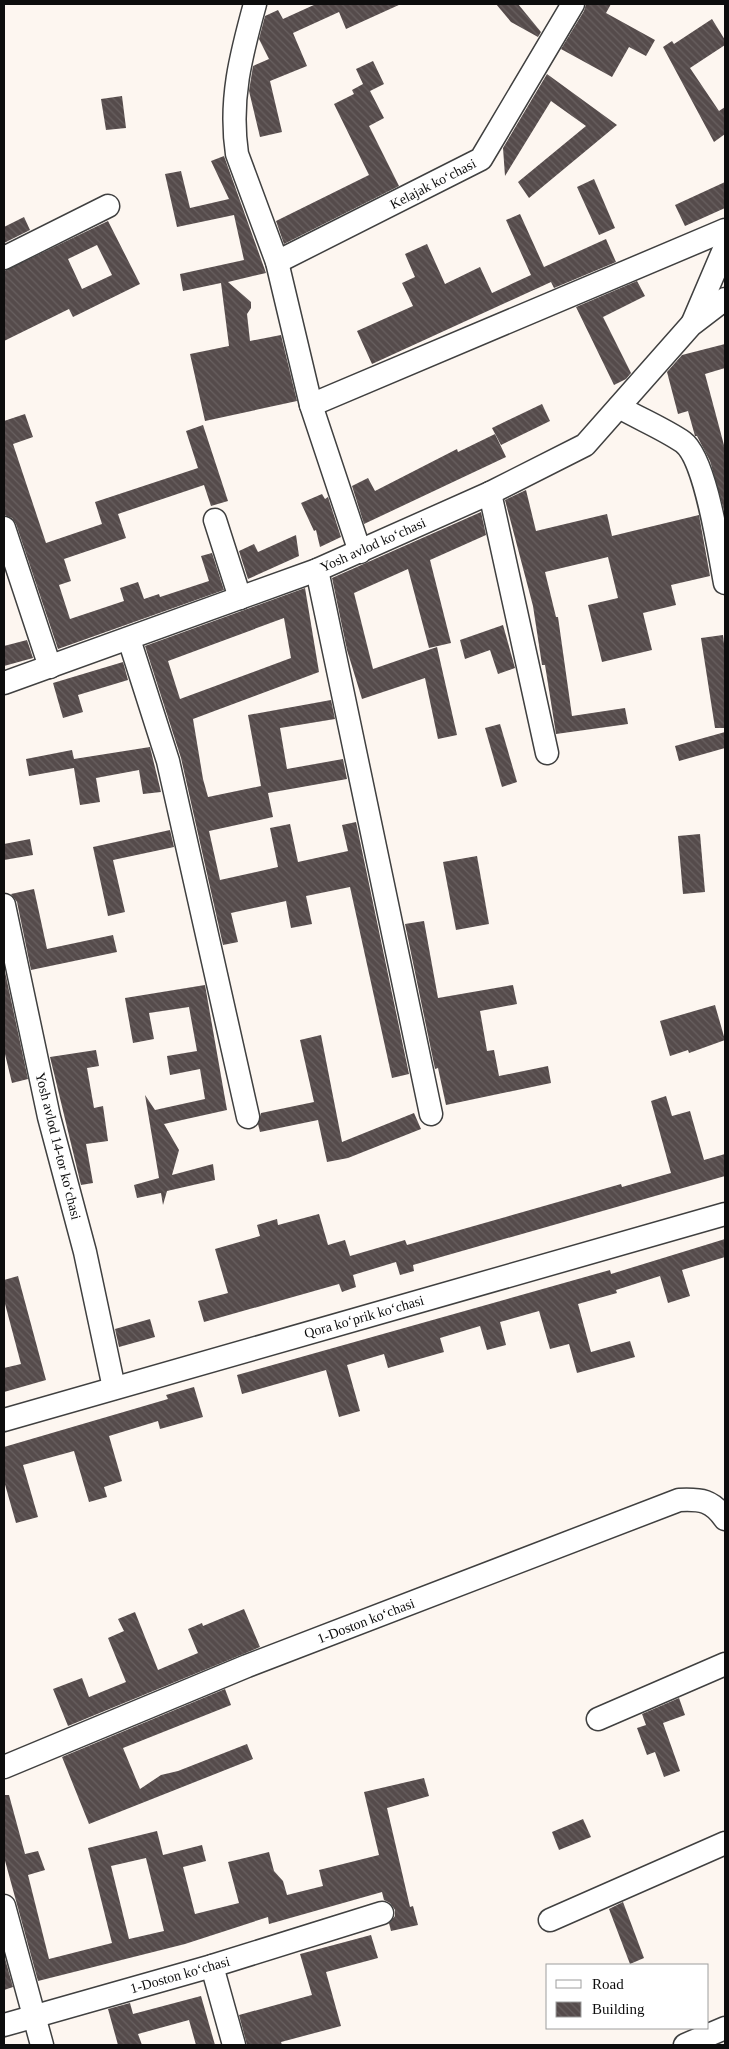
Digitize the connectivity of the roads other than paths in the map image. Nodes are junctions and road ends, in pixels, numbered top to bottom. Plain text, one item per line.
1 (255, 4) edge
2 (573, 4) edge
3 (108, 206) dead end
4 (725, 230) edge
5 (725, 247) edge
6 (4, 258) edge
7 (277, 262) junction
8 (725, 299) edge
9 (691, 325) junction
10 (311, 405) junction
11 (619, 407) junction
12 (490, 493) junction
13 (215, 520) dead end
14 (4, 528) edge
15 (360, 552) junction
16 (317, 570) junction
17 (725, 583) edge
18 (240, 598) junction
19 (129, 639) junction
20 (50, 667) junction
21 (4, 683) edge
22 (547, 753) dead end
23 (4, 905) edge
24 (431, 1114) dead end
25 (248, 1116) dead end
26 (725, 1214) edge
27 (114, 1388) junction
28 (4, 1420) edge
29 (725, 1519) edge
30 (725, 1664) edge
31 (598, 1719) dead end
32 (4, 1767) edge
33 (725, 1843) edge
34 (4, 1906) edge
35 (382, 1913) dead end
36 (550, 1920) dead end
37 (212, 1966) junction
38 (34, 2016) junction
39 (4, 2025) edge
40 (725, 2028) edge
41 (42, 2045) edge
42 (234, 2045) edge
43 (685, 2045) edge

1 - 7 street
2 - 7 street, Kelajak koʻchasi
3 - 6 street
4 - 10 street
5 - 9 street
7 - 10 street
8 - 9 street
9 - 11 street, Yosh avlod koʻchasi
10 - 15 street
11 - 12 street, Yosh avlod koʻchasi
11 - 17 street
12 - 15 street, Yosh avlod koʻchasi
12 - 22 street
13 - 18 street
14 - 20 street
15 - 16 street, Yosh avlod koʻchasi
16 - 18 street, Yosh avlod koʻchasi
16 - 24 street
18 - 19 street, Yosh avlod koʻchasi
19 - 20 street, Yosh avlod koʻchasi
19 - 25 street
20 - 21 street, Yosh avlod koʻchasi
23 - 27 street, Yosh avlod 14-tor koʻchasi
26 - 27 street, Qora koʻprik koʻchasi
27 - 28 street, Qora koʻprik koʻchasi
29 - 32 street, 1-Doston koʻchasi
30 - 31 street
33 - 36 street
34 - 38 street
35 - 37 street, 1-Doston koʻchasi
37 - 38 street, 1-Doston koʻchasi
37 - 42 street
38 - 39 street, 1-Doston koʻchasi
38 - 41 street
40 - 43 street

